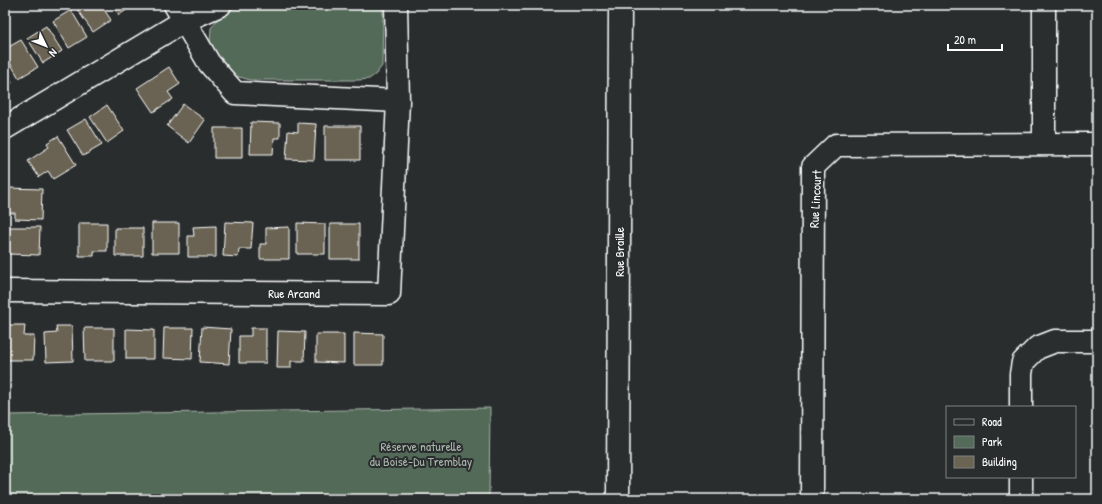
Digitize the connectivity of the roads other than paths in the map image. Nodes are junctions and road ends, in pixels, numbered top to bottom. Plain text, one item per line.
1 (220, 5) edge
2 (396, 5) edge
3 (620, 5) edge
4 (1044, 5) edge
5 (180, 13) edge
6 (398, 101) junction
7 (5, 128) edge
8 (1044, 144) junction
9 (1097, 144) edge
10 (5, 291) edge
11 (1097, 341) edge
12 (1021, 406) edge
13 (1021, 478) edge
14 (618, 499) edge
15 (812, 499) edge
16 (1021, 499) edge

1 - 5 street
2 - 6 street, Rue Arcand
3 - 14 street, Rue Braille
4 - 8 street
5 - 6 street
5 - 7 street
6 - 10 street, Rue Arcand
8 - 9 street, Rue Lincourt
8 - 15 street, Rue Lincourt
11 - 12 street
13 - 16 street

